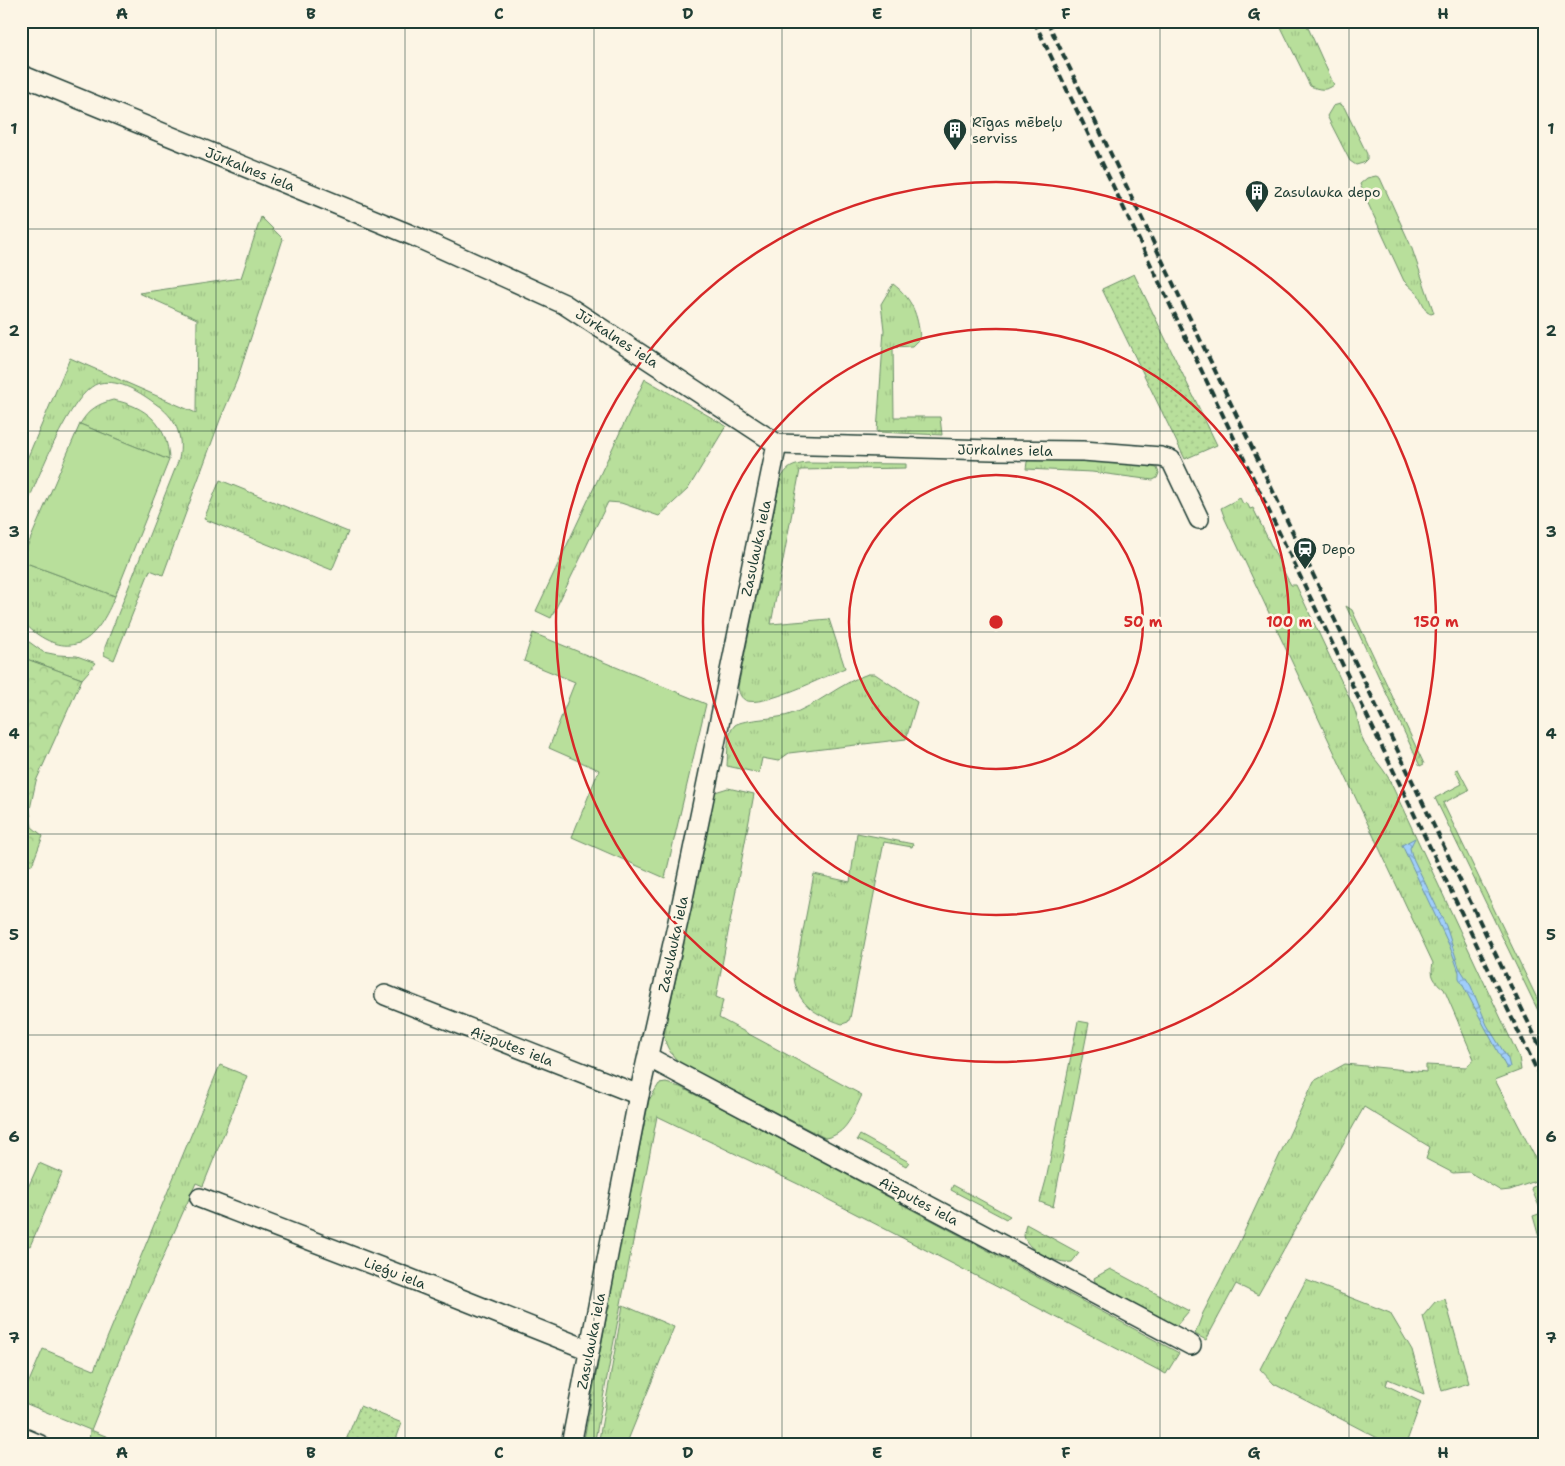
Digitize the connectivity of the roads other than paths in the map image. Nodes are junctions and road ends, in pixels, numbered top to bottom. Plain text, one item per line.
1 (21, 74) edge
2 (777, 444) junction
3 (1199, 519) dead end
4 (385, 994) dead end
5 (648, 1057) junction
6 (639, 1095) junction
7 (200, 1198) dead end
8 (1191, 1345) dead end
9 (589, 1350) junction
10 (21, 1437) edge
11 (40, 1445) edge
12 (571, 1445) edge

1 - 2 street, Jūrkalnes iela
2 - 3 street, Jūrkalnes iela
2 - 5 street, Zasulauka iela
4 - 6 street, Aizputes iela
5 - 6 street, Zasulauka iela
5 - 8 street, Aizputes iela
6 - 9 street, Zasulauka iela
7 - 9 street, Lieģu iela
9 - 12 street, Zasulauka iela
10 - 11 street

